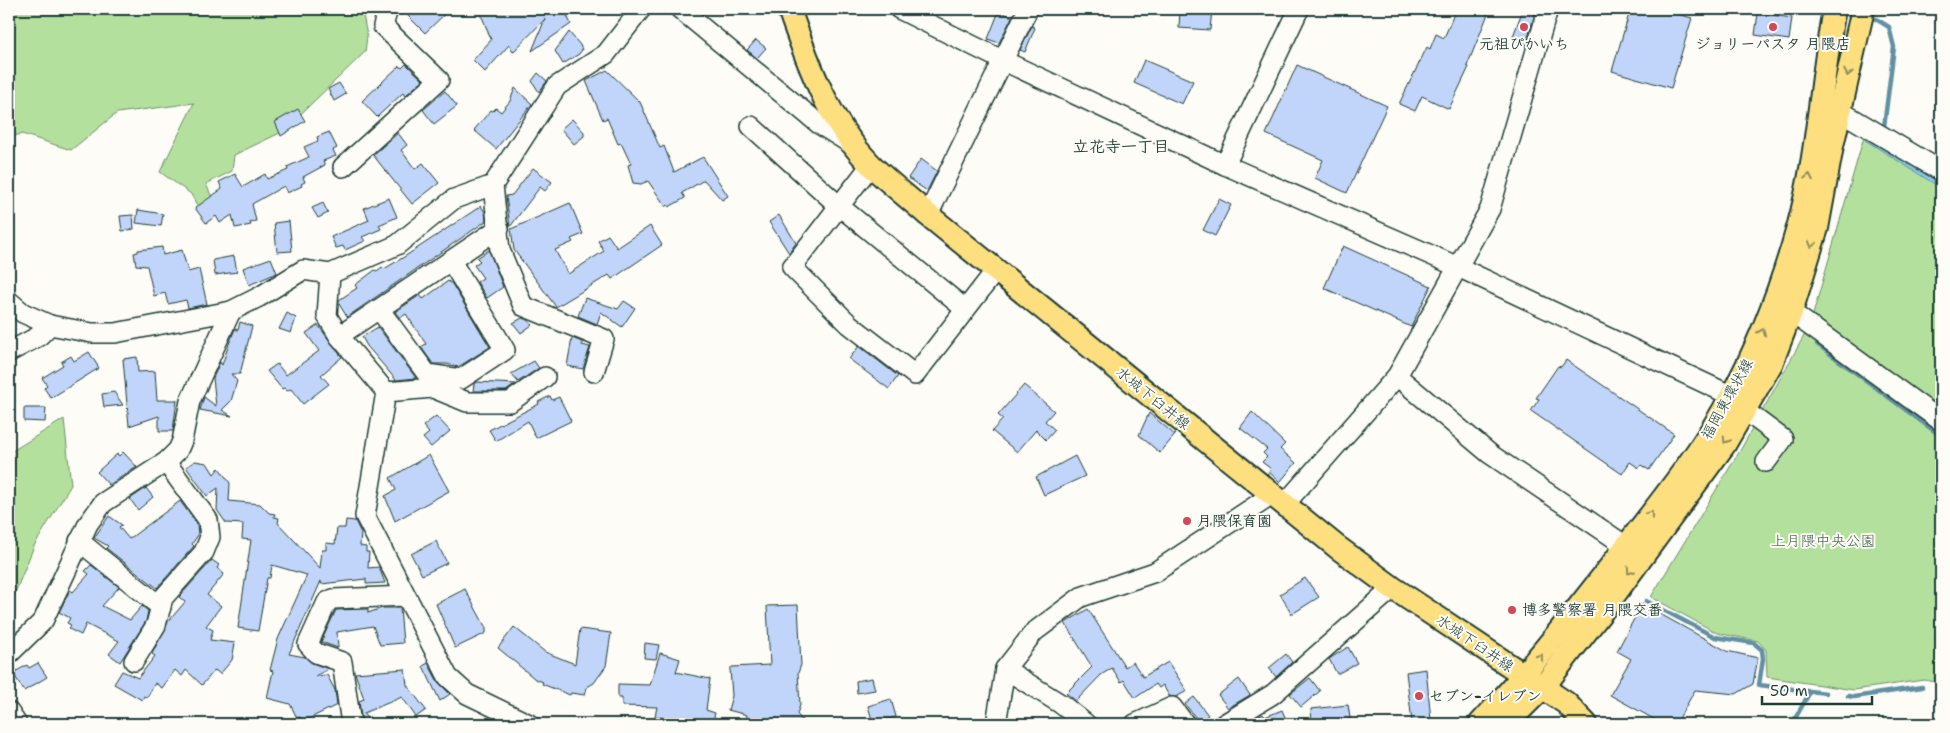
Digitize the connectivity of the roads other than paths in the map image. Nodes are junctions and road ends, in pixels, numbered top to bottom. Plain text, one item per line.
1 (388, 9) edge
2 (640, 9) edge
3 (680, 9) edge
4 (789, 9) edge
5 (899, 9) edge
6 (1028, 9) edge
7 (1299, 9) edge
8 (1548, 9) edge
9 (1834, 9) edge
10 (1863, 9) edge
11 (1004, 61) junction
12 (1840, 111) junction
13 (751, 126) dead end
14 (856, 147) junction
15 (871, 164) junction
16 (1226, 165) junction
17 (343, 167) dead end
18 (1941, 171) edge
19 (493, 185) junction
20 (838, 204) junction
21 (928, 215) junction
22 (499, 228) junction
23 (451, 261) junction
24 (1456, 266) junction
25 (996, 270) junction
26 (330, 274) junction
27 (9, 301) edge
28 (379, 309) junction
29 (965, 309) junction
30 (231, 311) junction
31 (1791, 312) junction
32 (50, 325) junction
33 (339, 336) junction
34 (9, 352) edge
35 (594, 372) dead end
36 (1397, 376) junction
37 (545, 377) dead end
38 (386, 392) junction
39 (1738, 403) junction
40 (1941, 421) edge
41 (166, 462) junction
42 (1766, 462) dead end
43 (1278, 500) junction
44 (79, 541) junction
45 (1626, 546) junction
46 (1392, 588) junction
47 (406, 596) junction
48 (161, 607) junction
49 (9, 654) edge
50 (134, 661) dead end
51 (1005, 669) junction
52 (1534, 681) junction
53 (9, 712) edge
54 (17, 724) edge
55 (351, 724) edge
56 (529, 724) edge
57 (992, 724) edge
58 (996, 724) edge
59 (1086, 724) edge
60 (1135, 724) edge
61 (1185, 724) edge
62 (1224, 724) edge
63 (1480, 724) edge
64 (1506, 724) edge
65 (1586, 724) edge

1 - 17 street
2 - 19 street
3 - 14 street
4 - 14 main road, 水城下臼井線
5 - 11 street
6 - 11 street
7 - 16 street
8 - 24 street
39 -> 9 main road, 福岡東環状線
10 -> 12 main road, 福岡東環状線
11 - 16 street
11 - 21 street
12 - 18 street
12 -> 31 main road, 福岡東環状線
13 - 20 street
14 - 15 main road, 水城下臼井線
15 - 20 street
15 - 21 main road, 水城下臼井線
16 - 24 street
19 - 22 street
19 - 26 street
20 - 29 street
20 - 29 street
21 - 25 main road, 水城下臼井線
22 - 23 street
22 - 35 street
23 - 28 street
23 - 28 street
24 - 36 street
24 - 39 street
25 - 29 street
25 - 43 main road, 水城下臼井線
26 - 30 street
26 - 33 street
27 - 32 street
28 - 33 street
30 - 32 street
30 - 41 street
31 - 39 main road, 福岡東環状線
31 - 40 street
32 - 34 street
33 - 38 street
36 - 43 street
36 - 45 street
37 - 38 street
38 - 47 street
39 - 42 street
45 -> 39 main road, 福岡東環状線
39 -> 52 main road, 福岡東環状線
41 - 44 street
41 - 48 street
43 - 46 main road, 水城下臼井線
43 - 51 street
44 - 48 street
44 - 49 street
52 -> 45 main road, 福岡東環状線
46 - 52 main road, 水城下臼井線
46 - 62 street
47 - 55 street
47 - 56 street
48 - 50 street
51 - 58 street
51 - 59 street
52 - 63 main road, 福岡東環状線
52 - 64 main road, 福岡東環状線
52 - 65 main road, 水城下臼井線
53 - 54 street
57 - 58 street
60 - 61 street

